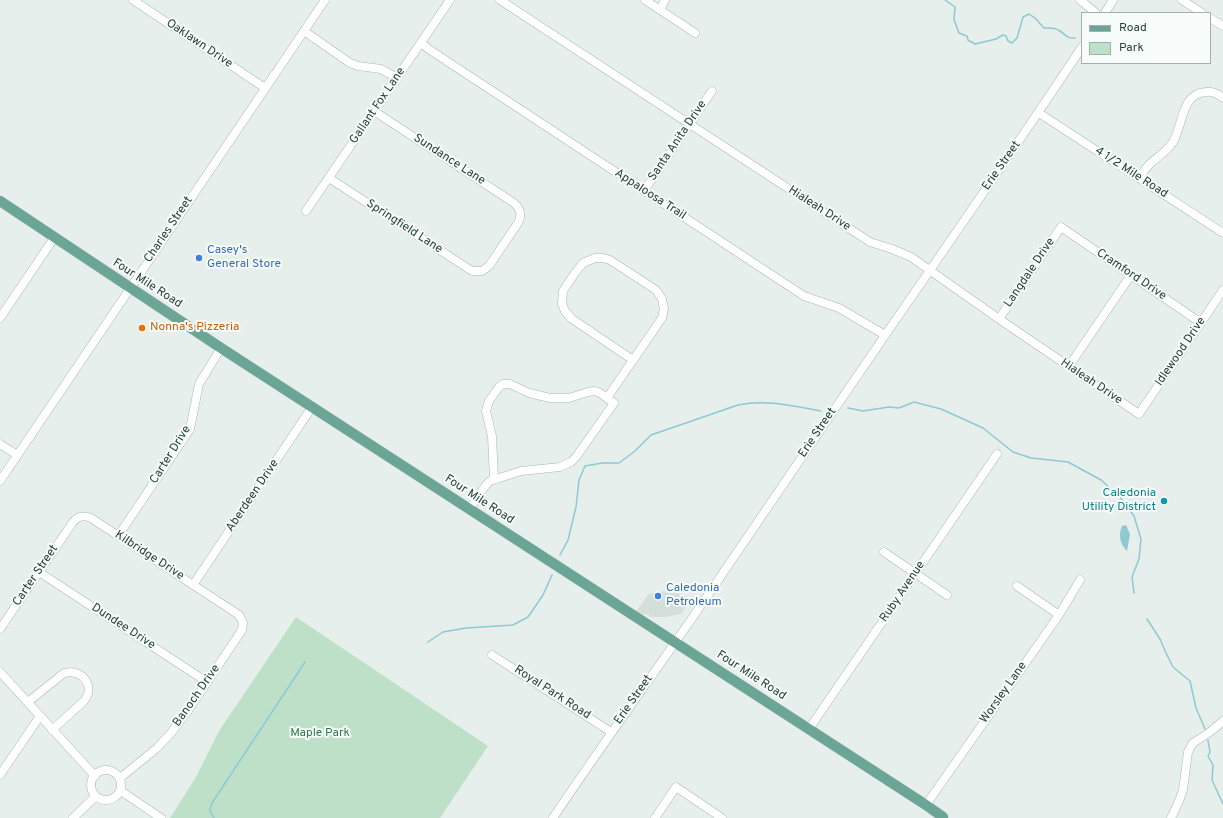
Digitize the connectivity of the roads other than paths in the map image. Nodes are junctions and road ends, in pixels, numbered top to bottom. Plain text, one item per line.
1 (133, 0) edge
2 (325, 0) edge
3 (450, 0) edge
4 (500, 0) edge
5 (645, 0) edge
6 (665, 0) edge
7 (1080, 0) edge
8 (1113, 0) edge
9 (1182, 0) edge
10 (660, 10) junction
11 (1095, 12) edge
12 (1106, 12) edge
13 (1200, 12) edge
14 (1211, 19) edge
15 (1223, 26) edge
16 (304, 31) junction
17 (695, 34) dead end
18 (421, 42) junction
19 (1081, 49) edge
20 (397, 78) junction
21 (266, 88) junction
22 (712, 91) dead end
23 (1223, 98) edge
24 (374, 111) junction
25 (1039, 113) junction
26 (690, 124) junction
27 (329, 178) junction
28 (1139, 178) junction
29 (644, 191) junction
30 (0, 201) edge
31 (306, 212) dead end
32 (1061, 228) joint
33 (1223, 233) edge
34 (54, 238) junction
35 (930, 271) junction
36 (481, 275) joint
37 (1131, 275) junction
38 (129, 288) junction
39 (1223, 290) edge
40 (0, 318) edge
41 (999, 319) junction
42 (1201, 323) junction
43 (885, 335) junction
44 (221, 348) junction
45 (633, 360) junction
46 (1069, 366) junction
47 (611, 400) junction
48 (312, 407) junction
49 (1139, 414) joint
50 (0, 444) edge
51 (997, 454) dead end
52 (17, 455) junction
53 (494, 479) junction
54 (0, 480) edge
55 (469, 509) junction
56 (73, 522) joint
57 (118, 536) junction
58 (884, 552) dead end
59 (39, 572) junction
60 (915, 574) junction
61 (1080, 580) dead end
62 (193, 585) junction
63 (1017, 586) dead end
64 (948, 595) dead end
65 (225, 606) joint
66 (1058, 615) junction
67 (0, 629) edge
68 (675, 643) junction
69 (492, 655) dead end
70 (0, 672) edge
71 (207, 682) junction
72 (28, 702) junction
73 (40, 716) junction
74 (1223, 722) edge
75 (809, 729) junction
76 (52, 730) junction
77 (611, 732) junction
78 (0, 775) edge
79 (94, 776) junction
80 (120, 778) junction
81 (120, 791) junction
82 (96, 796) junction
83 (926, 805) junction
84 (73, 818) edge
85 (162, 818) edge
86 (553, 818) edge
87 (655, 818) edge
88 (722, 818) edge
89 (944, 818) edge
90 (1171, 818) edge

1 - 21 street, Oaklawn Drive
2 - 16 street, Charles Street
3 - 18 street, Gallant Fox Lane
4 - 26 street, Hialeah Drive
5 - 10 street
6 - 10 street
7 - 11 street
8 - 12 street
9 - 13 street
10 - 17 street
14 - 15 street
16 - 20 street
16 - 21 street, Charles Street
18 - 20 street, Gallant Fox Lane
18 - 29 street, Appaloosa Trail
19 - 25 street, Erie Street
20 - 24 street, Gallant Fox Lane
21 - 38 street, Charles Street
22 - 26 street, Santa Anita Drive
23 - 28 street
24 - 27 street, Gallant Fox Lane
24 - 36 street, Sundance Lane
25 - 28 street, 4 1/2 Mile Road
25 - 35 street, Erie Street
26 - 29 street, Santa Anita Drive
26 - 35 street, Hialeah Drive
27 - 31 street, Gallant Fox Lane
27 - 36 street, Springfield Lane
28 - 33 street, 4 1/2 Mile Road
29 - 43 street, Appaloosa Trail
30 - 34 main road, Four Mile Road
32 - 37 street, Cramford Drive
32 - 41 street, Langdale Drive
34 - 38 main road, Four Mile Road
34 - 40 street
35 - 41 street, Hialeah Drive
35 - 43 street, Erie Street
37 - 42 street, Cramford Drive
37 - 46 street
38 - 44 main road, Four Mile Road
38 - 52 street, Charles Street
39 - 42 street, Idlewood Drive
41 - 46 street, Hialeah Drive
42 - 49 street, Idlewood Drive
43 - 68 street, Erie Street
44 - 48 main road, Four Mile Road
44 - 57 street, Carter Drive
45 - 45 street
45 - 47 street
46 - 49 street, Hialeah Drive
47 - 53 street
47 - 53 street
48 - 55 main road, Four Mile Road
48 - 62 street, Aberdeen Drive
50 - 52 street
51 - 60 street, Ruby Avenue
52 - 54 street, Charles Street
53 - 55 street
55 - 68 main road, Four Mile Road
56 - 57 street, Kilbridge Drive
56 - 59 street, Carter Street
57 - 62 street, Kilbridge Drive
58 - 60 street
59 - 67 street, Carter Street
59 - 71 street, Dundee Drive
60 - 64 street
60 - 75 street, Ruby Avenue
61 - 66 street, Worsley Lane
62 - 65 street, Kilbridge Drive
63 - 66 street
65 - 71 street, Banoch Drive
66 - 83 street, Worsley Lane
68 - 75 main road, Four Mile Road
68 - 77 street, Erie Street
69 - 77 street, Royal Park Road
70 - 72 street
71 - 80 street, Banoch Drive
72 - 73 street
72 - 76 street
73 - 76 street
73 - 78 street
74 - 90 street
75 - 83 main road, Four Mile Road
76 - 79 street
77 - 86 street, Erie Street
79 - 80 street
79 - 82 street
80 - 81 street
81 - 82 street
81 - 85 street
82 - 84 street
83 - 89 main road, Four Mile Road
87 - 88 street

